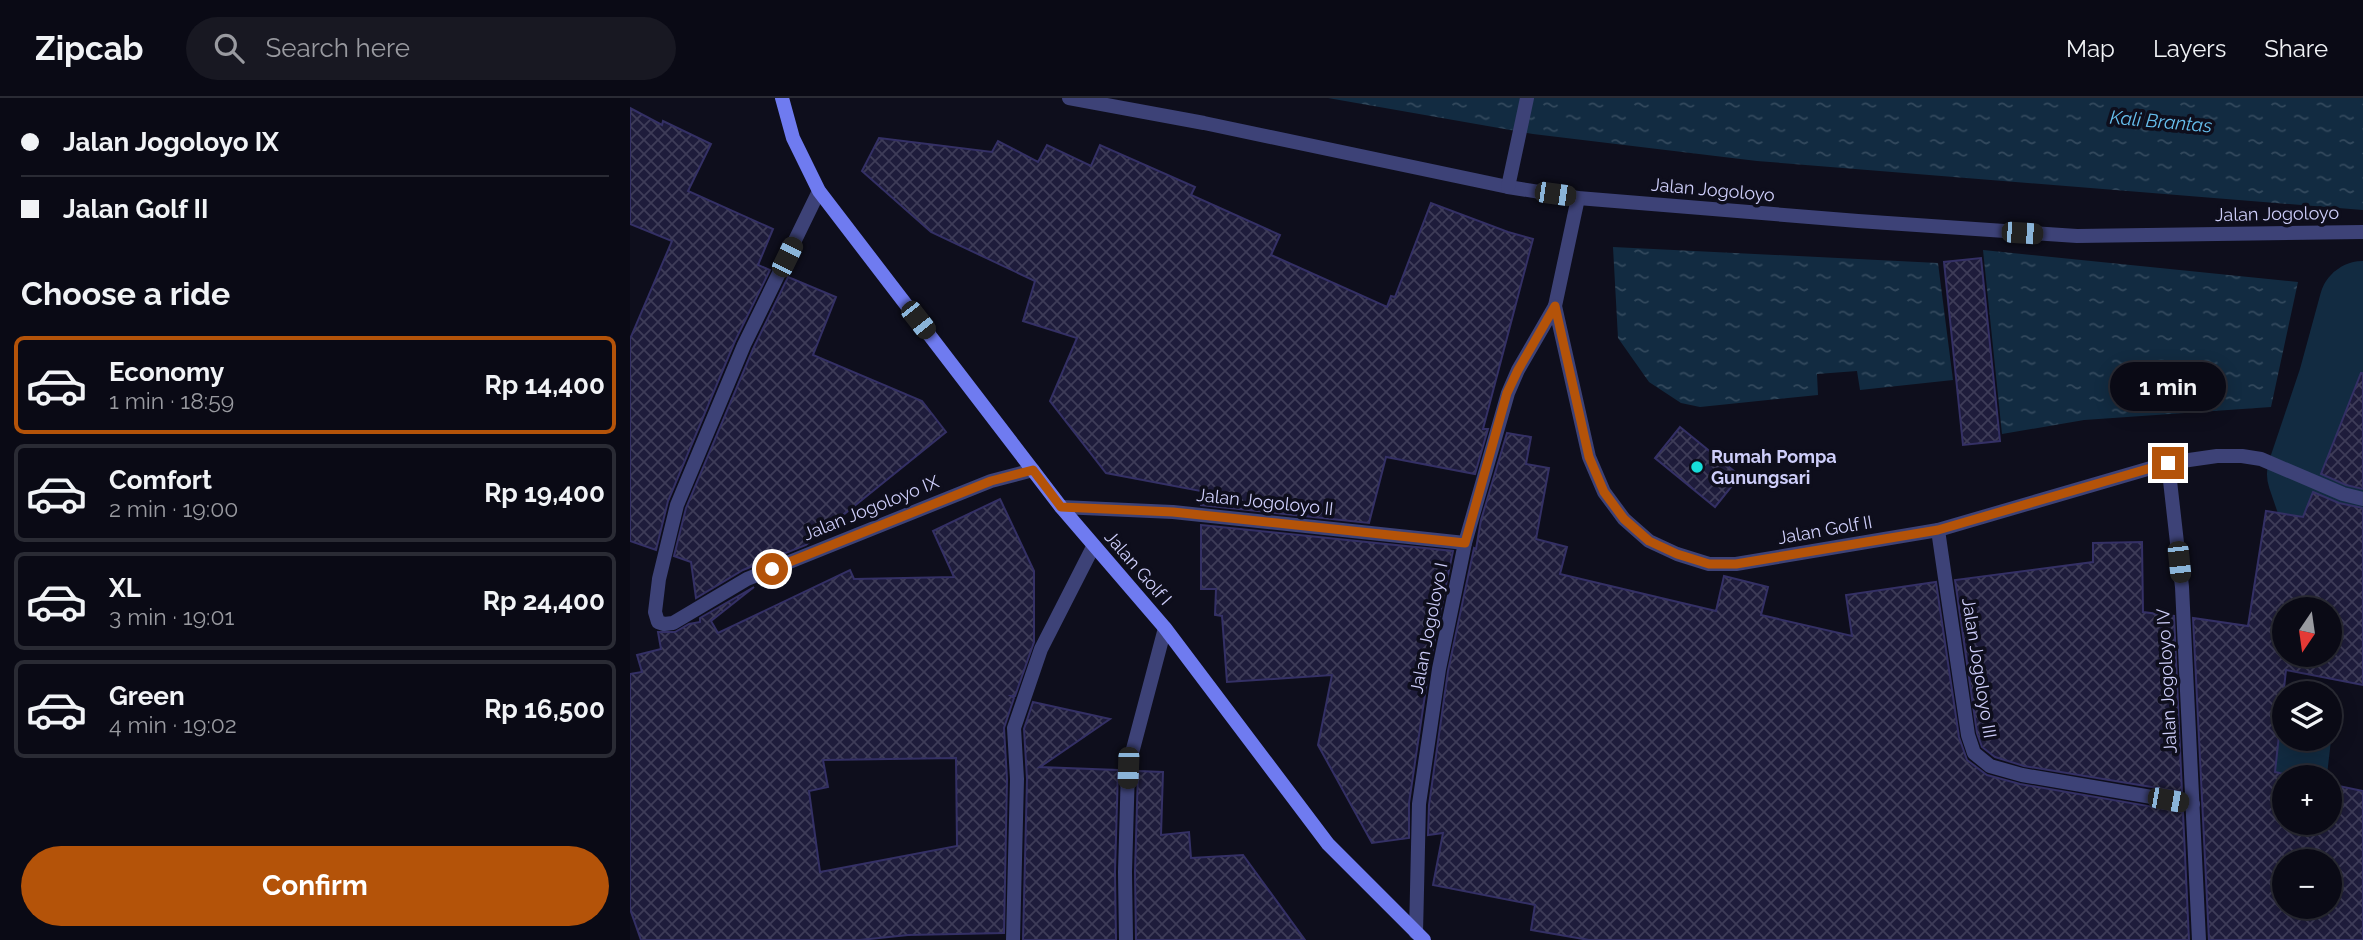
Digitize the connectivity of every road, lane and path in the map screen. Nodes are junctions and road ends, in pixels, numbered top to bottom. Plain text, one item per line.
1 (782, 98) edge
2 (1069, 98) edge
3 (1527, 98) edge
4 (1508, 187) junction
5 (819, 191) junction
6 (1578, 198) junction
7 (2361, 232) edge
8 (1555, 306) junction
9 (2168, 463) junction
10 (1033, 470) junction
11 (2363, 499) edge
12 (1061, 507) junction
13 (1938, 530) junction
14 (1465, 543) junction
15 (1093, 547) junction
16 (1165, 628) junction
17 (2193, 804) junction
18 (1420, 936) edge
19 (1013, 940) edge
20 (1126, 940) edge
21 (2199, 940) edge

1 - 5 main road, Jalan Golf I
2 - 4 street, Jalan Jogoloyo
3 - 4 street
4 - 6 street, Jalan Jogoloyo
5 - 10 main road, Jalan Golf I
5 - 10 street, Jalan Jogoloyo IX
6 - 7 street, Jalan Jogoloyo
6 - 8 street, Jalan Golf II
8 - 13 street, Jalan Golf II
8 - 14 street, Jalan Jogoloyo I
9 - 11 street, Jalan Golf II
9 - 13 street, Jalan Golf II
9 - 17 street, Jalan Jogoloyo IV
10 - 12 main road, Jalan Golf I
12 - 14 street, Jalan Jogoloyo II
12 - 15 main road, Jalan Golf I
13 - 17 street, Jalan Jogoloyo III
14 - 18 street, Jalan Jogoloyo I
15 - 16 main road, Jalan Golf I
15 - 19 street
16 - 18 main road, Jalan Golf I
16 - 20 street
17 - 21 street, Jalan Jogoloyo IV

